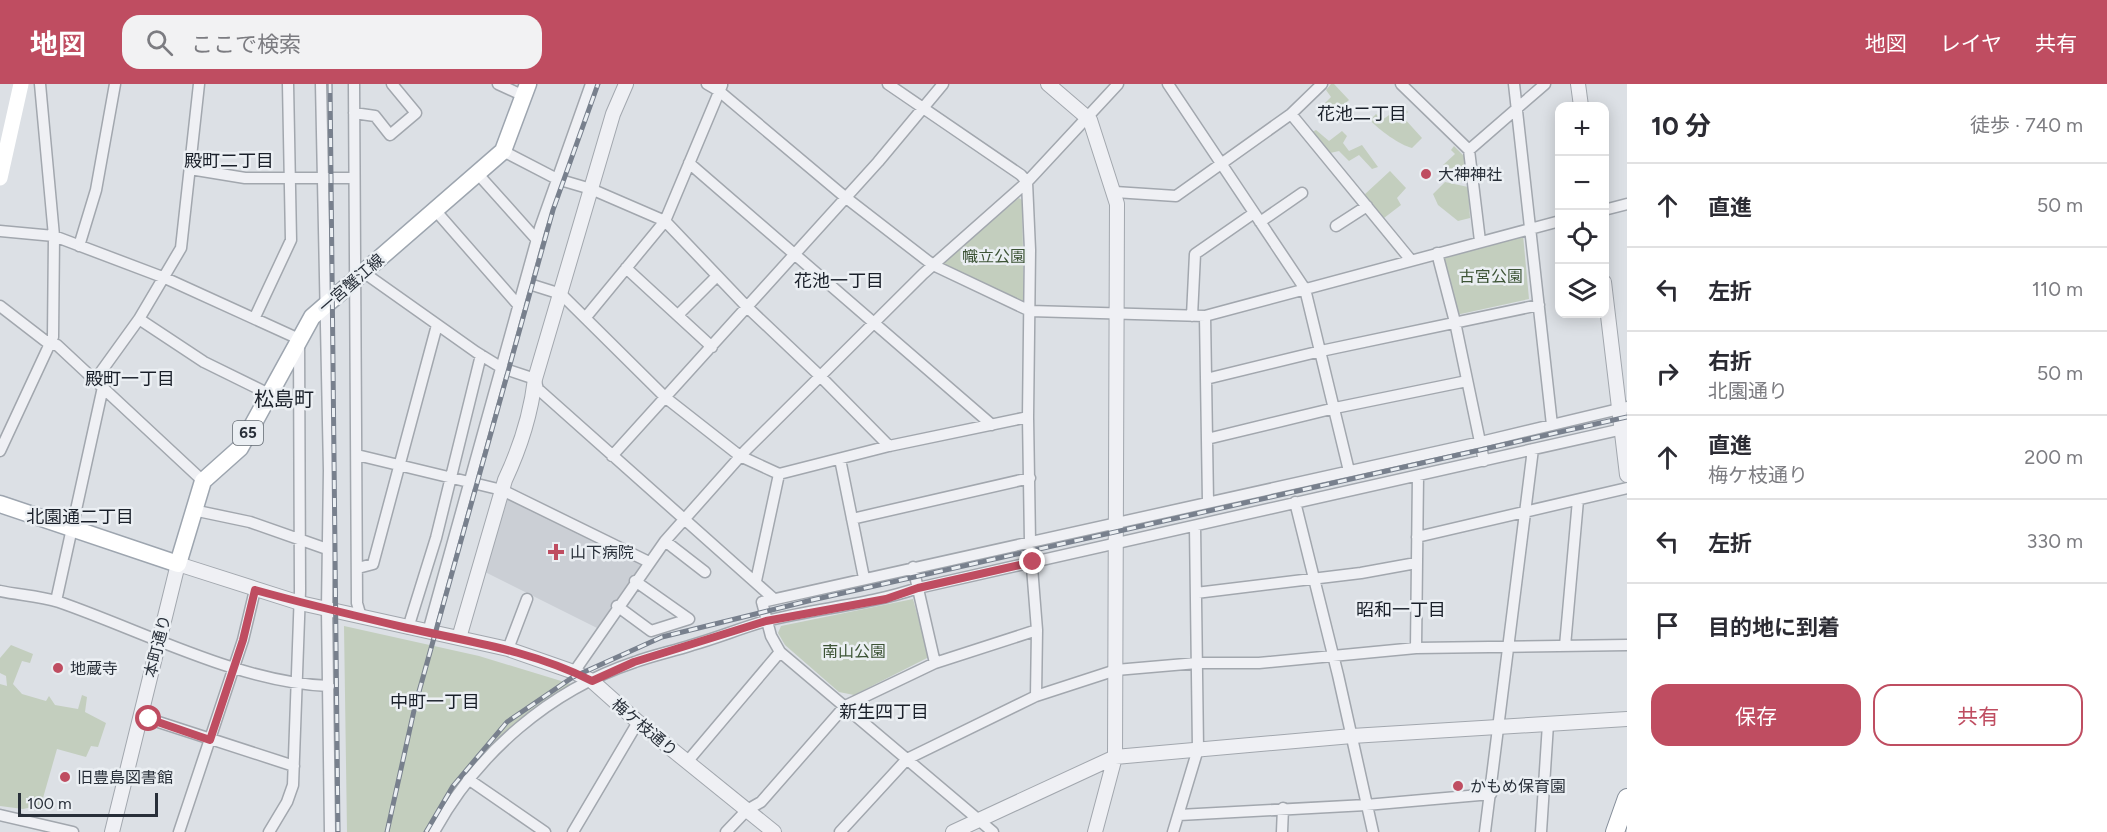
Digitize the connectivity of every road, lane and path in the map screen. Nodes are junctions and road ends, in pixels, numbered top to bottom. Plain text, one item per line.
1 (21, 84) edge
2 (40, 84) edge
3 (115, 84) edge
4 (199, 84) edge
5 (288, 84) edge
6 (321, 84) edge
7 (354, 84) edge
8 (392, 84) edge
9 (498, 84) edge
10 (591, 84) edge
11 (626, 84) edge
12 (707, 84) edge
13 (888, 84) edge
14 (943, 84) edge
15 (1048, 84) edge
16 (1118, 84) edge
17 (1167, 84) edge
18 (1401, 84) edge
19 (1514, 84) edge
20 (1545, 84) edge
21 (1578, 84) edge
22 (1318, 85) edge
23 (721, 87) edge
24 (526, 90) edge
25 (1580, 102) edge
26 (923, 108) junction
27 (1517, 108) junction
28 (354, 113) junction
29 (1291, 114) junction
30 (1089, 118) junction
31 (3, 149) edge
32 (1469, 150) junction
33 (503, 151) junction
34 (1222, 162) junction
35 (689, 163) junction
36 (190, 169) junction
37 (477, 173) junction
38 (0, 178) edge
39 (322, 178) junction
40 (354, 178) junction
41 (290, 179) junction
42 (557, 180) junction
43 (1028, 183) junction
44 (591, 189) junction
45 (1115, 192) junction
46 (1302, 193) dead end
47 (845, 197) junction
48 (1627, 204) edge
49 (1367, 206) junction
50 (1609, 209) edge
51 (435, 210) junction
52 (1257, 217) junction
53 (665, 221) junction
54 (1555, 222) edge
55 (1336, 226) dead end
56 (1530, 228) junction
57 (0, 231) edge
58 (54, 236) junction
59 (537, 240) junction
60 (1480, 241) junction
61 (79, 246) junction
62 (795, 253) junction
63 (1437, 253) junction
64 (1410, 260) junction
65 (933, 265) junction
66 (626, 268) junction
67 (717, 276) junction
68 (358, 277) junction
69 (165, 278) junction
70 (526, 283) junction
71 (1305, 289) junction
72 (561, 294) junction
73 (324, 305) junction
74 (1539, 305) junction
75 (0, 306) edge
76 (519, 306) junction
77 (747, 307) junction
78 (1609, 310) edge
79 (1030, 311) junction
80 (1115, 313) junction
81 (678, 315) junction
82 (1192, 316) junction
83 (1205, 316) junction
84 (255, 317) junction
85 (586, 317) junction
86 (139, 319) junction
87 (1455, 322) junction
88 (874, 323) junction
89 (437, 325) junction
90 (299, 339) junction
91 (48, 343) junction
92 (712, 347) junction
93 (1322, 351) junction
94 (481, 355) junction
95 (502, 368) junction
96 (820, 376) junction
97 (535, 379) junction
98 (1206, 379) junction
99 (1467, 381) junction
100 (99, 383) junction
101 (269, 394) junction
102 (666, 398) junction
103 (1335, 408) junction
104 (1623, 408) edge
105 (1028, 417) junction
106 (992, 425) junction
107 (1552, 425) junction
108 (1624, 429) edge
109 (1207, 439) junction
110 (1481, 442) junction
111 (889, 446) junction
112 (1533, 449) junction
113 (0, 451) edge
114 (357, 455) junction
115 (612, 456) junction
116 (740, 456) junction
117 (840, 459) junction
118 (1484, 460) junction
119 (399, 466) junction
120 (1349, 471) junction
121 (779, 474) junction
122 (1627, 475) edge
123 (1418, 476) junction
124 (450, 477) junction
125 (1030, 478) junction
126 (202, 481) junction
127 (470, 481) junction
128 (1627, 488) edge
129 (502, 490) junction
130 (1578, 500) junction
131 (1208, 502) junction
132 (1295, 502) junction
133 (0, 504) edge
134 (193, 510) junction
135 (1525, 511) junction
136 (683, 517) junction
137 (852, 519) junction
138 (1117, 522) junction
139 (1195, 526) junction
140 (71, 528) junction
141 (1417, 537) junction
142 (299, 538) junction
143 (665, 541) junction
144 (1030, 542) junction
145 (1117, 543) junction
146 (327, 549) junction
147 (649, 562) junction
148 (1033, 562) junction
149 (1416, 563) junction
150 (178, 564) junction
151 (913, 567) junction
152 (358, 568) junction
153 (705, 572) dead end
154 (864, 578) junction
155 (1313, 578) junction
156 (635, 581) junction
157 (756, 581) junction
158 (918, 588) junction
159 (255, 590) junction
160 (0, 591) edge
161 (1196, 593) junction
162 (774, 598) junction
163 (527, 599) dead end
164 (56, 601) junction
165 (300, 603) junction
166 (617, 606) junction
167 (327, 609) junction
168 (361, 617) junction
169 (766, 621) junction
170 (408, 628) junction
171 (1037, 630) junction
172 (428, 632) junction
173 (459, 638) junction
174 (159, 640) junction
175 (1627, 645) edge
176 (1565, 646) junction
177 (1508, 647) junction
178 (1416, 648) junction
179 (508, 649) junction
180 (780, 652) junction
181 (1334, 657) junction
182 (935, 663) junction
183 (1197, 663) junction
184 (233, 666) junction
185 (1116, 670) junction
186 (574, 672) junction
187 (592, 681) junction
188 (298, 685) junction
189 (329, 686) junction
190 (1036, 696) junction
191 (845, 706) junction
192 (140, 716) junction
193 (1627, 719) edge
194 (638, 722) junction
195 (1548, 724) junction
196 (1498, 727) junction
197 (1352, 736) junction
198 (210, 740) junction
199 (1198, 749) junction
200 (1115, 758) junction
201 (907, 759) junction
202 (687, 762) junction
203 (294, 766) junction
204 (468, 779) junction
205 (1491, 794) junction
206 (1627, 798) edge
207 (1366, 805) junction
208 (1283, 808) junction
209 (747, 810) junction
210 (0, 815) edge
211 (1179, 815) junction
212 (979, 820) junction
213 (74, 832) edge
214 (112, 832) edge
215 (179, 832) edge
216 (269, 832) edge
217 (330, 832) edge
218 (434, 832) edge
219 (545, 832) edge
220 (573, 832) edge
221 (726, 832) edge
222 (774, 832) edge
223 (840, 832) edge
224 (953, 832) edge
225 (993, 832) edge
226 (1095, 832) edge
227 (1173, 832) edge
228 (1282, 832) edge
229 (1373, 832) edge
230 (1485, 832) edge
231 (1541, 832) edge
232 (1615, 832) edge

1 - 31 main road
2 - 58 street
3 - 61 street
4 - 36 street
5 - 41 street
6 - 39 street
7 - 28 street
8 - 28 street
9 - 24 street
10 - 42 street
11 - 44 street
12 - 23 street
13 - 26 street
14 - 26 street
15 - 30 street
16 - 30 street
17 - 34 street
18 - 32 street
19 - 27 street
20 - 27 street
21 - 25 street
22 - 29 street
23 - 35 street
23 - 47 street
24 - 33 main road, 一宮蟹江線 / 65
26 - 43 street
26 - 47 street
27 - 32 street
27 - 56 street
28 - 40 street
29 - 34 street
29 - 49 street
30 - 43 street
30 - 45 street
31 - 38 main road
32 - 60 street
33 - 37 main road, 一宮蟹江線 / 65
33 - 42 street
34 - 45 street
34 - 52 street
35 - 53 street
35 - 62 street
36 - 41 street
36 - 69 street
37 - 51 main road, 一宮蟹江線 / 65
37 - 59 street
39 - 40 street
39 - 41 street
39 - 73 street
40 - 68 street
41 - 84 street
42 - 44 street
42 - 59 street
43 - 65 street
43 - 79 street
44 - 53 street
44 - 72 street
45 - 80 street
46 - 52 street
47 - 62 street
47 - 65 street
48 - 50 street
49 - 55 street
49 - 64 street
51 - 68 main road, 一宮蟹江線 / 65
51 - 76 street
52 - 71 street
52 - 82 street
53 - 66 street
53 - 67 street
54 - 56 street
56 - 60 street
56 - 74 street
57 - 58 street
58 - 61 street
58 - 91 street
59 - 70 street
60 - 63 street
61 - 69 street
62 - 77 street
62 - 88 street
63 - 64 street
63 - 87 street
64 - 71 street
65 - 79 street
65 - 88 street
66 - 81 street
66 - 85 street
67 - 77 street
67 - 81 street
68 - 73 main road, 一宮蟹江線 / 65
68 - 89 street
68 - 114 street
69 - 84 street
69 - 86 street
70 - 72 street
70 - 76 street
71 - 83 street
71 - 93 street
72 - 85 street
72 - 97 street
73 - 90 main road, 一宮蟹江線 / 65
73 - 146 street
74 - 87 street
74 - 107 street
75 - 91 street
76 - 95 street
77 - 92 street
77 - 96 street
78 - 104 street
79 - 80 street
79 - 105 street
80 - 82 street
80 - 138 street
81 - 92 street
82 - 83 street
83 - 98 street
84 - 90 street
85 - 102 street
86 - 100 street
86 - 101 street
87 - 93 street
87 - 99 street
88 - 96 street
88 - 106 street
89 - 94 street
89 - 119 street
90 - 101 main road, 一宮蟹江線 / 65
90 - 142 street
91 - 100 street
91 - 113 street
92 - 102 street
93 - 98 street
93 - 103 street
94 - 95 street
94 - 124 street
95 - 97 street
95 - 127 street
96 - 111 street
96 - 116 street
97 - 115 street
97 - 129 street
98 - 109 street
99 - 103 street
99 - 110 street
100 - 126 street
100 - 140 street
101 - 126 main road, 一宮蟹江線 / 65
102 - 115 street
102 - 116 street
103 - 109 street
103 - 120 street
104 - 107 street
104 - 108 street
105 - 106 street
105 - 125 street
106 - 111 street
107 - 110 street
108 - 112 street
108 - 122 street
109 - 131 street
110 - 118 street
110 - 120 street
111 - 117 street
112 - 118 street
112 - 135 street
114 - 119 street
114 - 152 street
115 - 136 street
116 - 121 street
116 - 136 street
117 - 121 street
117 - 137 street
118 - 123 street
119 - 124 street
119 - 152 street
120 - 131 street
121 - 157 street
123 - 132 street
123 - 141 street
124 - 127 street
124 - 170 street
125 - 137 street
125 - 144 street
126 - 134 main road
127 - 129 street
127 - 172 street
128 - 130 street
129 - 147 street
129 - 173 street
130 - 135 street
130 - 176 street
131 - 138 street
132 - 139 street
132 - 155 street
133 - 140 main road
134 - 142 street
134 - 150 main road
135 - 141 street
135 - 177 street
136 - 143 street
136 - 157 street
137 - 154 street
138 - 144 street
138 - 145 street
139 - 145 street
139 - 161 street
140 - 150 main road
140 - 164 street
141 - 149 street
142 - 146 street
142 - 165 street
143 - 147 street
143 - 153 street
144 - 148 street
144 - 151 street
145 - 148 street
145 - 185 street
146 - 167 street
147 - 156 street
148 - 158 street
148 - 171 street
149 - 155 street
149 - 178 street
150 - 159 street, 梅ケ枝通り
150 - 174 street, 本町通り
151 - 154 street
151 - 158 street
152 - 168 street
154 - 162 street
155 - 161 street
155 - 181 street
156 - 166 street
156 - 166 street
157 - 162 street
158 - 169 street
158 - 182 street
159 - 165 street, 梅ケ枝通り
159 - 184 street
160 - 164 street
161 - 183 street
162 - 169 street
163 - 179 street
164 - 174 street
165 - 167 street, 梅ケ枝通り
165 - 188 street
166 - 186 street
167 - 168 street, 梅ケ枝通り
167 - 189 street
168 - 170 street, 梅ケ枝通り
169 - 180 street
169 - 187 street
170 - 172 street, 梅ケ枝通り
171 - 182 street
171 - 190 street
172 - 173 street, 梅ケ枝通り
173 - 179 street, 梅ケ枝通り
174 - 184 street
174 - 192 street, 本町通り
175 - 176 street
176 - 177 street
177 - 178 street
177 - 196 street
178 - 181 street
179 - 186 street, 梅ケ枝通り
180 - 191 street
180 - 202 street
181 - 183 street
181 - 197 street
182 - 191 street
183 - 185 street
183 - 199 street
184 - 188 street
184 - 198 street
185 - 190 street
185 - 200 street
186 - 187 street, 梅ケ枝通り
187 - 194 street, 梅ケ枝通り
187 - 204 street
188 - 189 street
188 - 203 street
189 - 217 street
190 - 201 street
191 - 201 street
191 - 209 street
192 - 198 street
192 - 214 street, 本町通り
193 - 195 street
194 - 202 street, 梅ケ枝通り
194 - 220 street
195 - 196 street
195 - 231 street
196 - 197 street
196 - 205 street
197 - 199 street
197 - 207 street
198 - 203 street
198 - 215 street
199 - 200 street
199 - 211 street
200 - 212 street
200 - 226 street
201 - 212 street
201 - 223 street
202 - 209 street, 梅ケ枝通り
203 - 216 street
204 - 218 street
204 - 219 street
205 - 207 street
205 - 230 street
206 - 232 highway
207 - 208 street
207 - 229 street
208 - 211 street
208 - 228 street
209 - 221 street
209 - 222 street, 梅ケ枝通り
210 - 213 street
211 - 227 street
212 - 224 street
212 - 225 street

